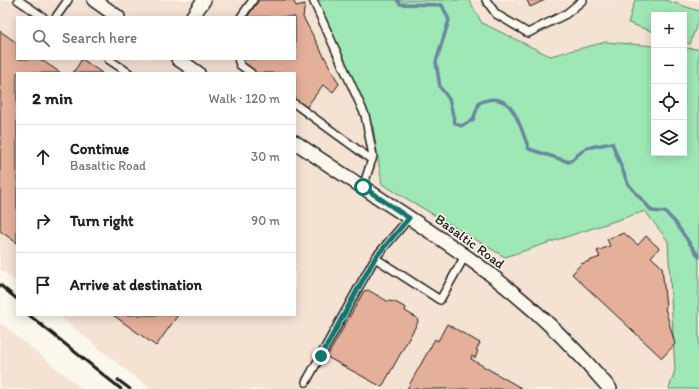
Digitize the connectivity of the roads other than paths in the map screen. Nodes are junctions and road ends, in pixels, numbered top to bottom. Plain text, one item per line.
1 (18, 0) edge
2 (68, 0) edge
3 (94, 0) edge
4 (204, 0) edge
5 (253, 0) edge
6 (313, 0) edge
7 (486, 0) edge
8 (583, 0) edge
9 (42, 16) edge
10 (57, 16) edge
11 (117, 16) edge
12 (193, 16) edge
13 (242, 16) edge
14 (110, 60) edge
15 (179, 60) edge
16 (238, 60) edge
17 (128, 72) edge
18 (197, 72) edge
19 (250, 72) edge
20 (296, 105) edge
21 (296, 143) edge
22 (372, 160) junction
23 (363, 187) junction
24 (409, 218) junction
25 (466, 256) junction
26 (375, 258) junction
27 (306, 382) dead end
28 (610, 389) edge

1 - 9 lane
2 - 10 lane
3 - 11 street
4 - 12 street
5 - 13 lane
6 - 22 lane
7 - 8 lane
14 - 17 lane
15 - 18 street
16 - 19 lane
20 - 22 lane
21 - 23 street, Basaltic Road
22 - 23 lane
23 - 24 street, Basaltic Road
24 - 25 street, Basaltic Road
24 - 26 lane
25 - 26 lane
25 - 28 street, Basaltic Road
26 - 27 lane

